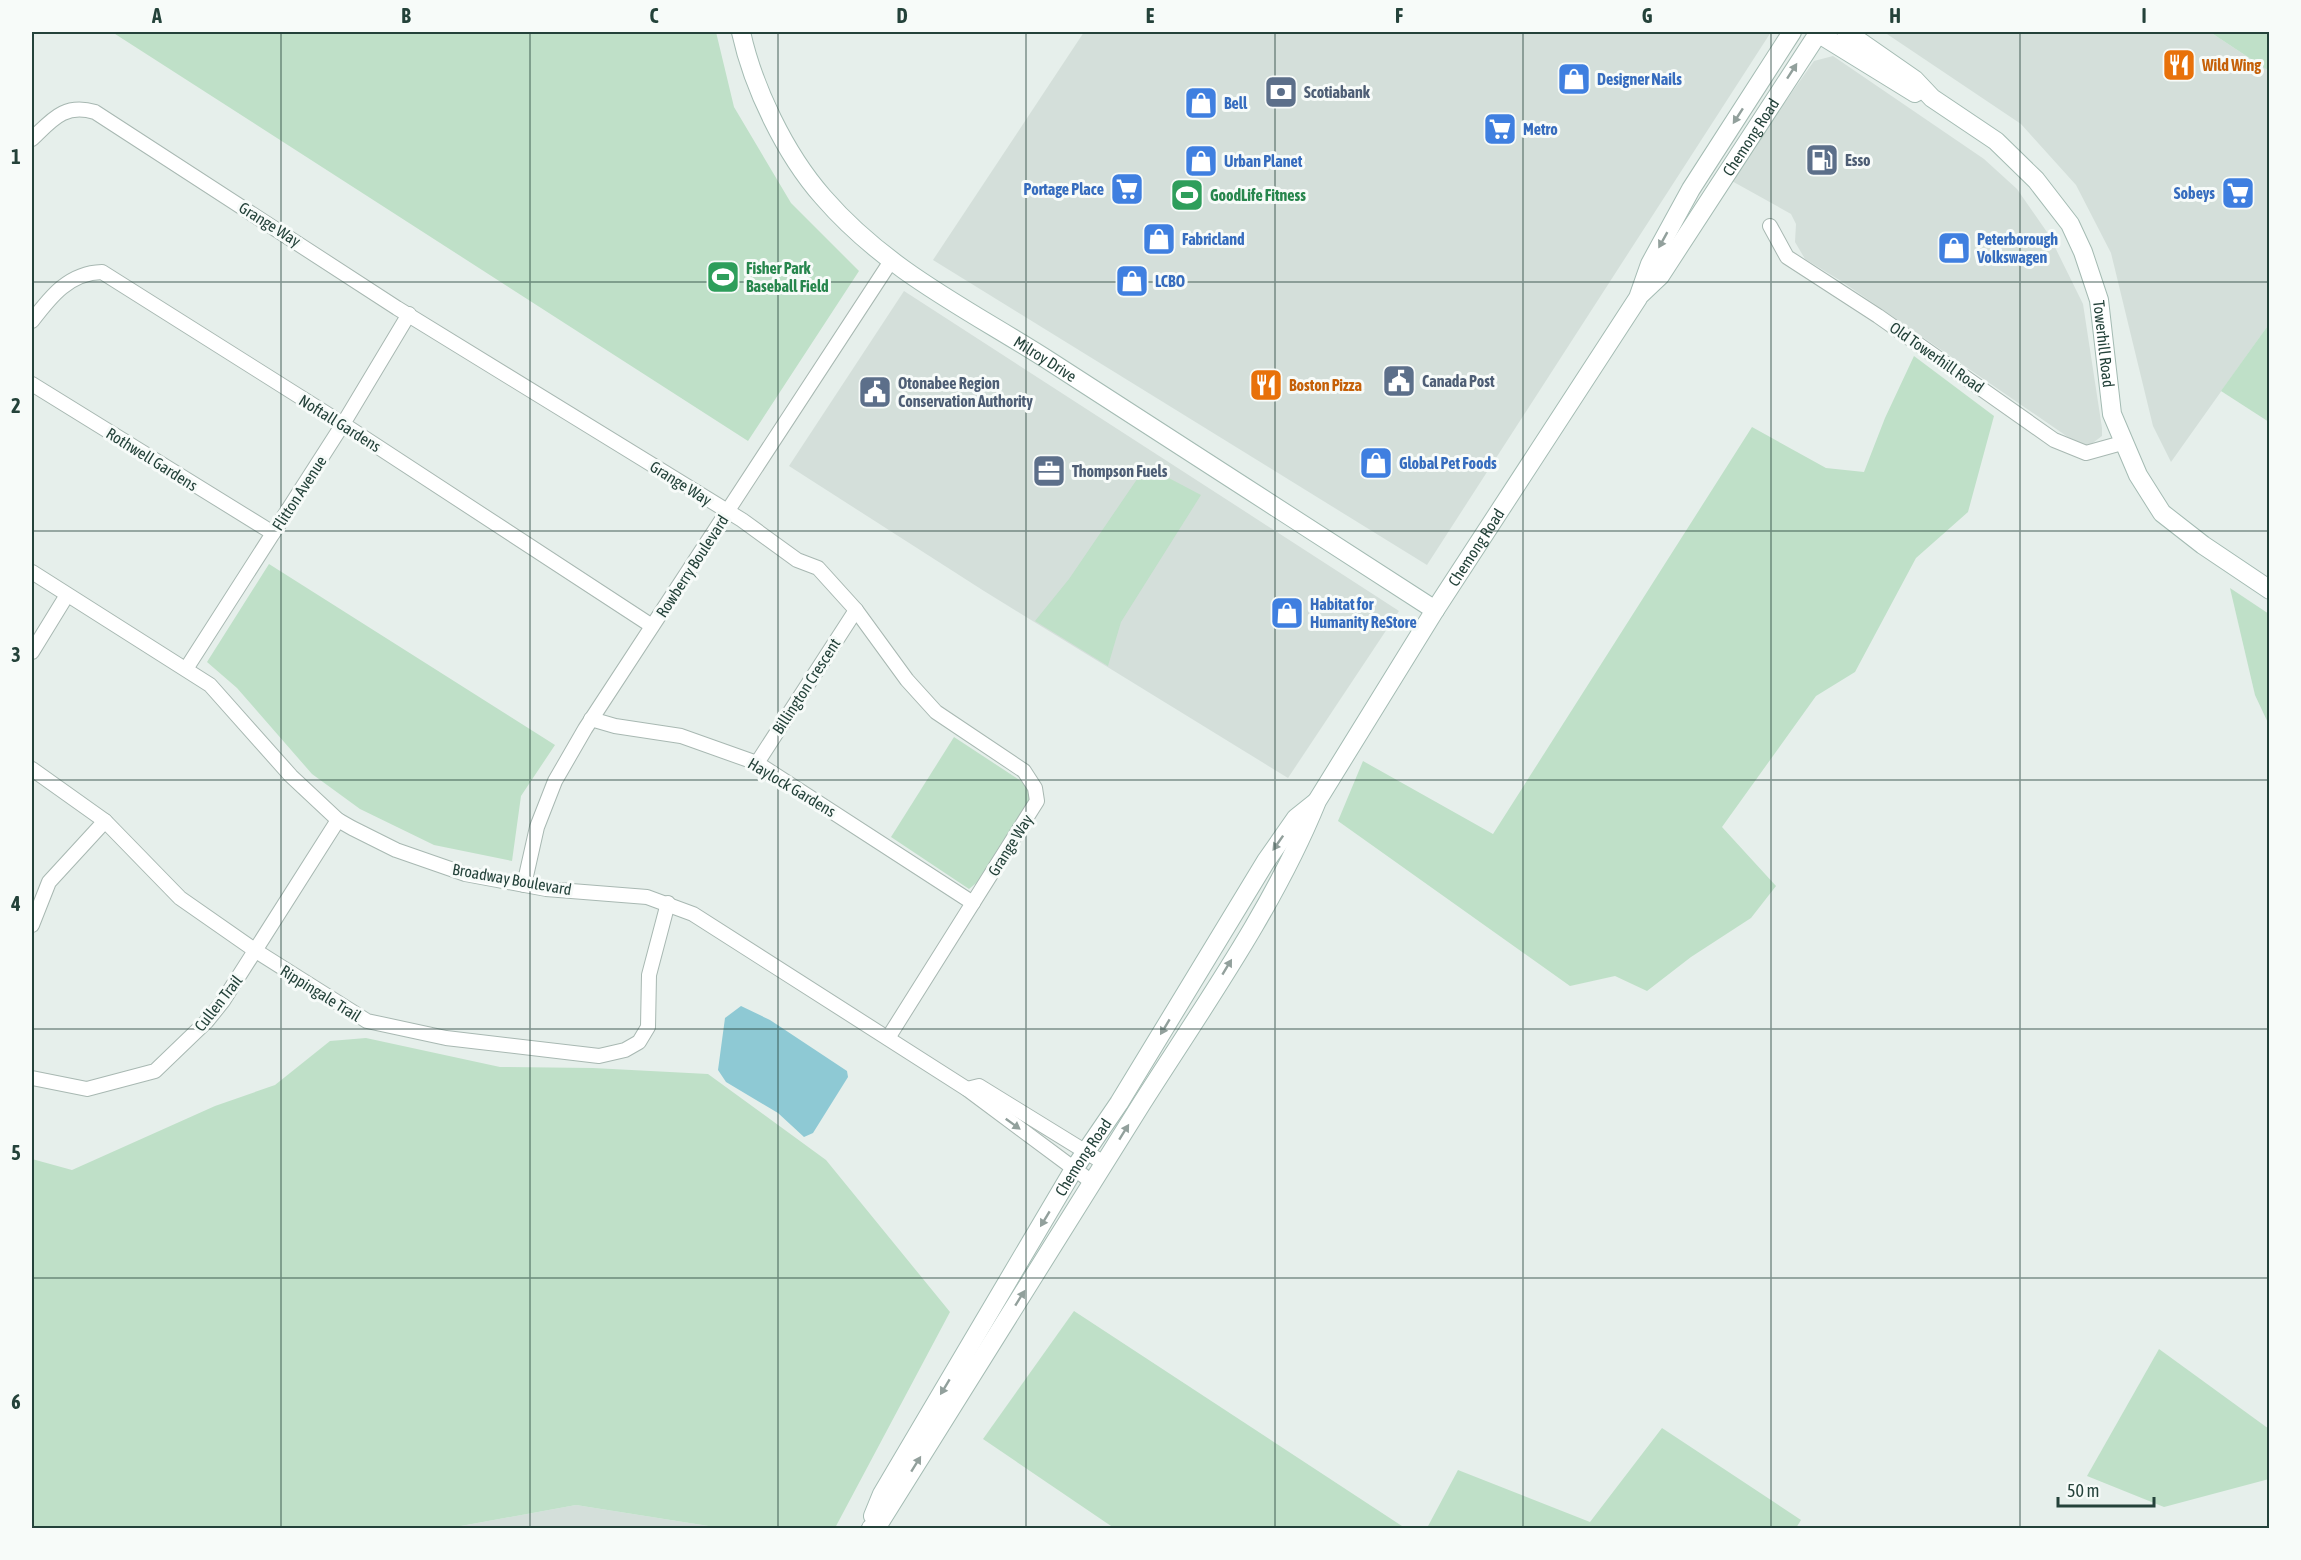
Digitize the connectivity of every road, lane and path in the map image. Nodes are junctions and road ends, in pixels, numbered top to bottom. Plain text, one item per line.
1 (741, 32) edge
2 (1792, 32) edge
3 (1818, 32) edge
4 (1846, 32) edge
5 (1932, 98) junction
6 (32, 139) edge
7 (1770, 226) dead end
8 (891, 261) junction
9 (1638, 298) junction
10 (409, 315) junction
11 (32, 321) edge
12 (32, 384) edge
13 (343, 424) junction
14 (2122, 443) junction
15 (727, 513) junction
16 (273, 533) junction
17 (32, 572) edge
18 (2270, 590) edge
19 (67, 595) junction
20 (1435, 609) junction
21 (856, 610) junction
22 (652, 626) junction
23 (32, 652) edge
24 (186, 669) junction
25 (591, 719) junction
26 (757, 763) junction
27 (32, 770) edge
28 (1317, 801) junction
29 (339, 820) junction
30 (105, 821) junction
31 (524, 885) junction
32 (668, 903) junction
33 (974, 903) junction
34 (32, 925) edge
35 (256, 951) junction
36 (888, 1038) junction
37 (32, 1077) edge
38 (967, 1089) junction
39 (1086, 1151) junction
40 (1104, 1163) junction
41 (1074, 1169) junction
42 (1092, 1182) junction
43 (870, 1528) edge

1 - 8 main road, Milroy Drive
2 -> 9 main road, Chemong Road
3 - 5 main road, Towerhill Road
9 -> 3 main road, Chemong Road
4 - 5 main road, Towerhill Road
5 - 14 main road, Towerhill Road
6 - 10 street, Grange Way
7 - 14 street, Old Towerhill Road
8 - 15 street, Rowberry Boulevard
8 - 20 main road, Milroy Drive
9 - 20 main road, Chemong Road
10 - 13 street, Flitton Avenue
10 - 15 street, Grange Way
11 - 13 street, Noftall Gardens
12 - 16 street, Rothwell Gardens
13 - 16 street, Flitton Avenue
13 - 22 street, Noftall Gardens
14 - 18 main road, Towerhill Road
15 - 21 street, Grange Way
15 - 22 street, Rowberry Boulevard
16 - 24 street, Flitton Avenue
17 - 19 street, Broadway Boulevard
19 - 23 street
19 - 24 street, Broadway Boulevard
20 - 28 main road, Chemong Road
21 - 26 street, Billington Crescent
21 - 33 street, Grange Way
22 - 25 street, Rowberry Boulevard
24 - 29 street, Broadway Boulevard
25 - 26 street, Haylock Gardens
25 - 31 street, Rowberry Boulevard
26 - 33 street, Haylock Gardens
27 - 30 street, Rippingale Trail
28 -> 39 main road, Chemong Road
40 -> 28 main road, Chemong Road
29 - 31 street, Broadway Boulevard
29 - 35 street, Cullen Trail
30 - 34 street
30 - 35 street, Rippingale Trail
31 - 32 street, Broadway Boulevard
32 - 35 street, Rippingale Trail
32 - 36 street, Broadway Boulevard
33 - 36 street, Grange Way
35 - 37 street, Cullen Trail
36 - 38 street, Broadway Boulevard
38 - 39 street, Broadway Boulevard
38 -> 41 street, Broadway Boulevard
39 - 40 street, Broadway Boulevard
39 - 41 main road, Chemong Road
40 - 42 main road, Chemong Road
41 - 42 street, Broadway Boulevard
41 -> 43 main road, Chemong Road
43 -> 42 main road, Chemong Road

